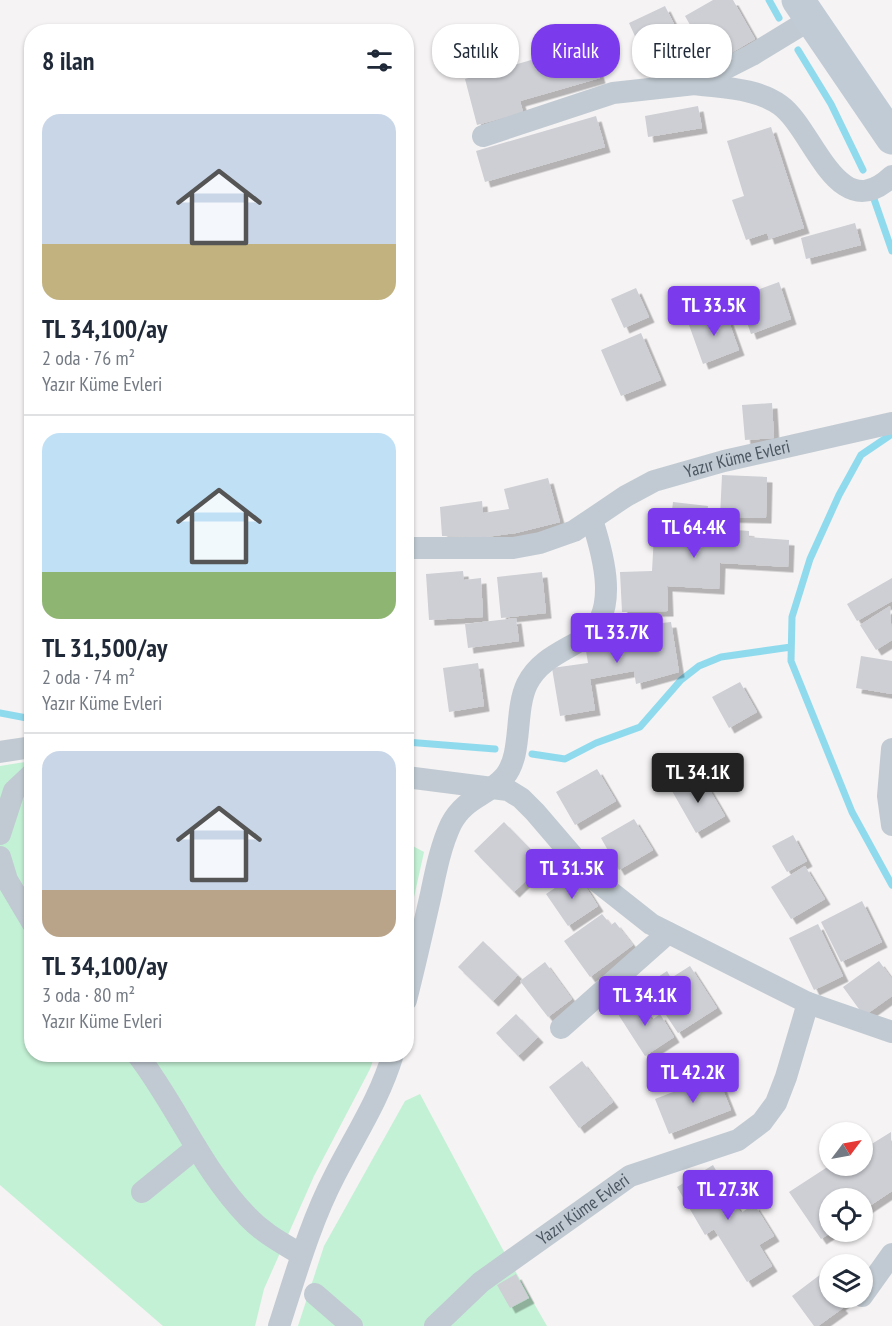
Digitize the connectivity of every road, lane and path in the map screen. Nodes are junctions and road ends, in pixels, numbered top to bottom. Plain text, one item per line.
1 (805, 9) edge
2 (695, 84) junction
3 (483, 136) dead end
4 (892, 138) edge
5 (892, 176) edge
6 (892, 423) edge
7 (592, 520) junction
8 (414, 548) edge
9 (24, 748) edge
10 (892, 749) edge
11 (0, 752) edge
12 (414, 778) edge
13 (24, 782) edge
14 (491, 788) junction
15 (892, 825) edge
16 (0, 834) edge
17 (0, 857) edge
18 (24, 909) edge
19 (669, 933) junction
20 (414, 965) edge
21 (808, 1003) junction
22 (561, 1028) dead end
23 (892, 1032) edge
24 (142, 1062) edge
25 (390, 1062) edge
26 (196, 1148) junction
27 (142, 1192) dead end
28 (300, 1254) junction
29 (892, 1254) edge
30 (873, 1282) edge
31 (315, 1294) dead end
32 (279, 1326) edge
33 (352, 1326) edge
34 (435, 1326) edge

1 - 2 street
1 - 4 street
2 - 3 street
2 - 5 street
6 - 7 street, Yazır Küme Evleri
7 - 8 street, Yazır Küme Evleri
7 - 14 street
9 - 11 street
10 - 15 street
12 - 14 street
13 - 16 street
14 - 19 street
14 - 20 street
17 - 18 street
19 - 21 street
19 - 22 street
21 - 23 street
21 - 34 street, Yazır Küme Evleri
24 - 26 street
25 - 28 street
26 - 27 street
26 - 28 street
28 - 32 street
29 - 30 street
31 - 33 street

